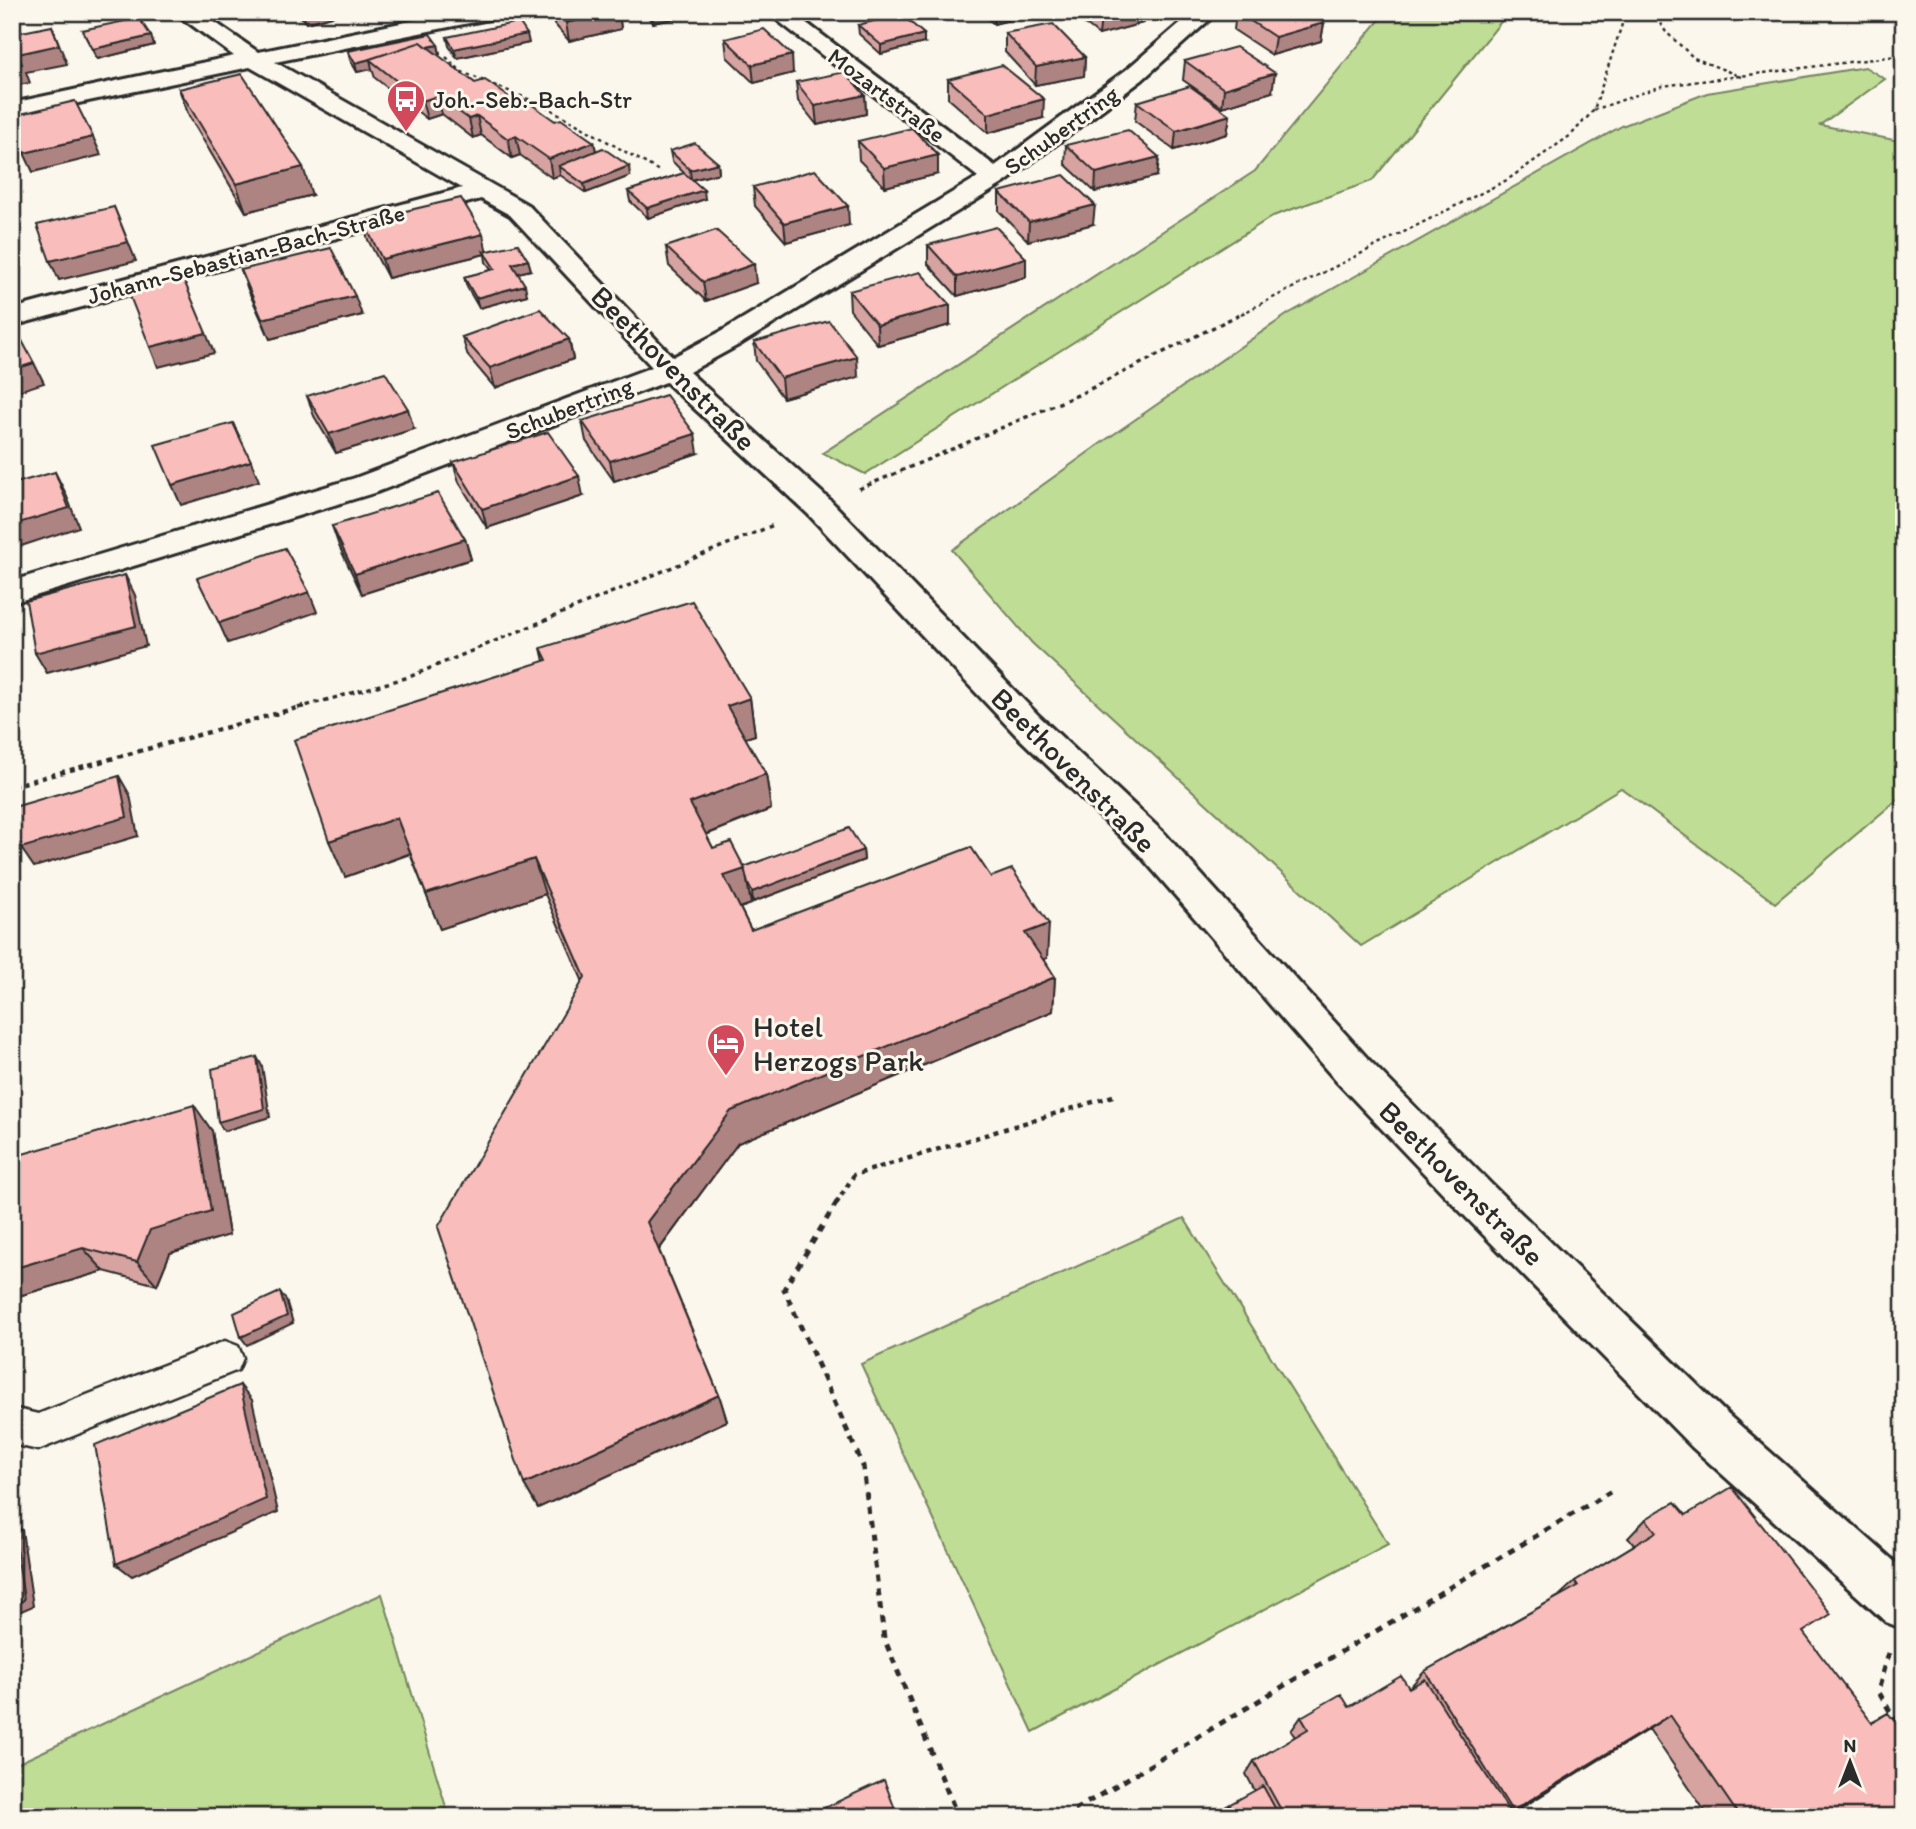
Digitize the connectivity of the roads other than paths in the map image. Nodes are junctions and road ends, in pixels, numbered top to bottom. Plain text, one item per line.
1 (185, 12) edge
2 (489, 12) edge
3 (778, 12) edge
4 (1207, 12) edge
5 (253, 59) junction
6 (12, 110) edge
7 (995, 178) junction
8 (481, 191) junction
9 (12, 318) edge
10 (670, 370) junction
11 (12, 592) edge
12 (225, 1358) dead end
13 (12, 1426) edge
14 (1903, 1603) edge

1 - 5 street, Beethovenstraße
2 - 5 street
3 - 7 street, Mozartstraße
4 - 7 street, Schubertring
5 - 6 street
5 - 8 street, Beethovenstraße
7 - 10 street, Schubertring
8 - 9 street, Johann-Sebastian-Bach-Straße
8 - 10 street, Beethovenstraße
10 - 11 street, Schubertring
10 - 14 street, Beethovenstraße
12 - 13 lane

